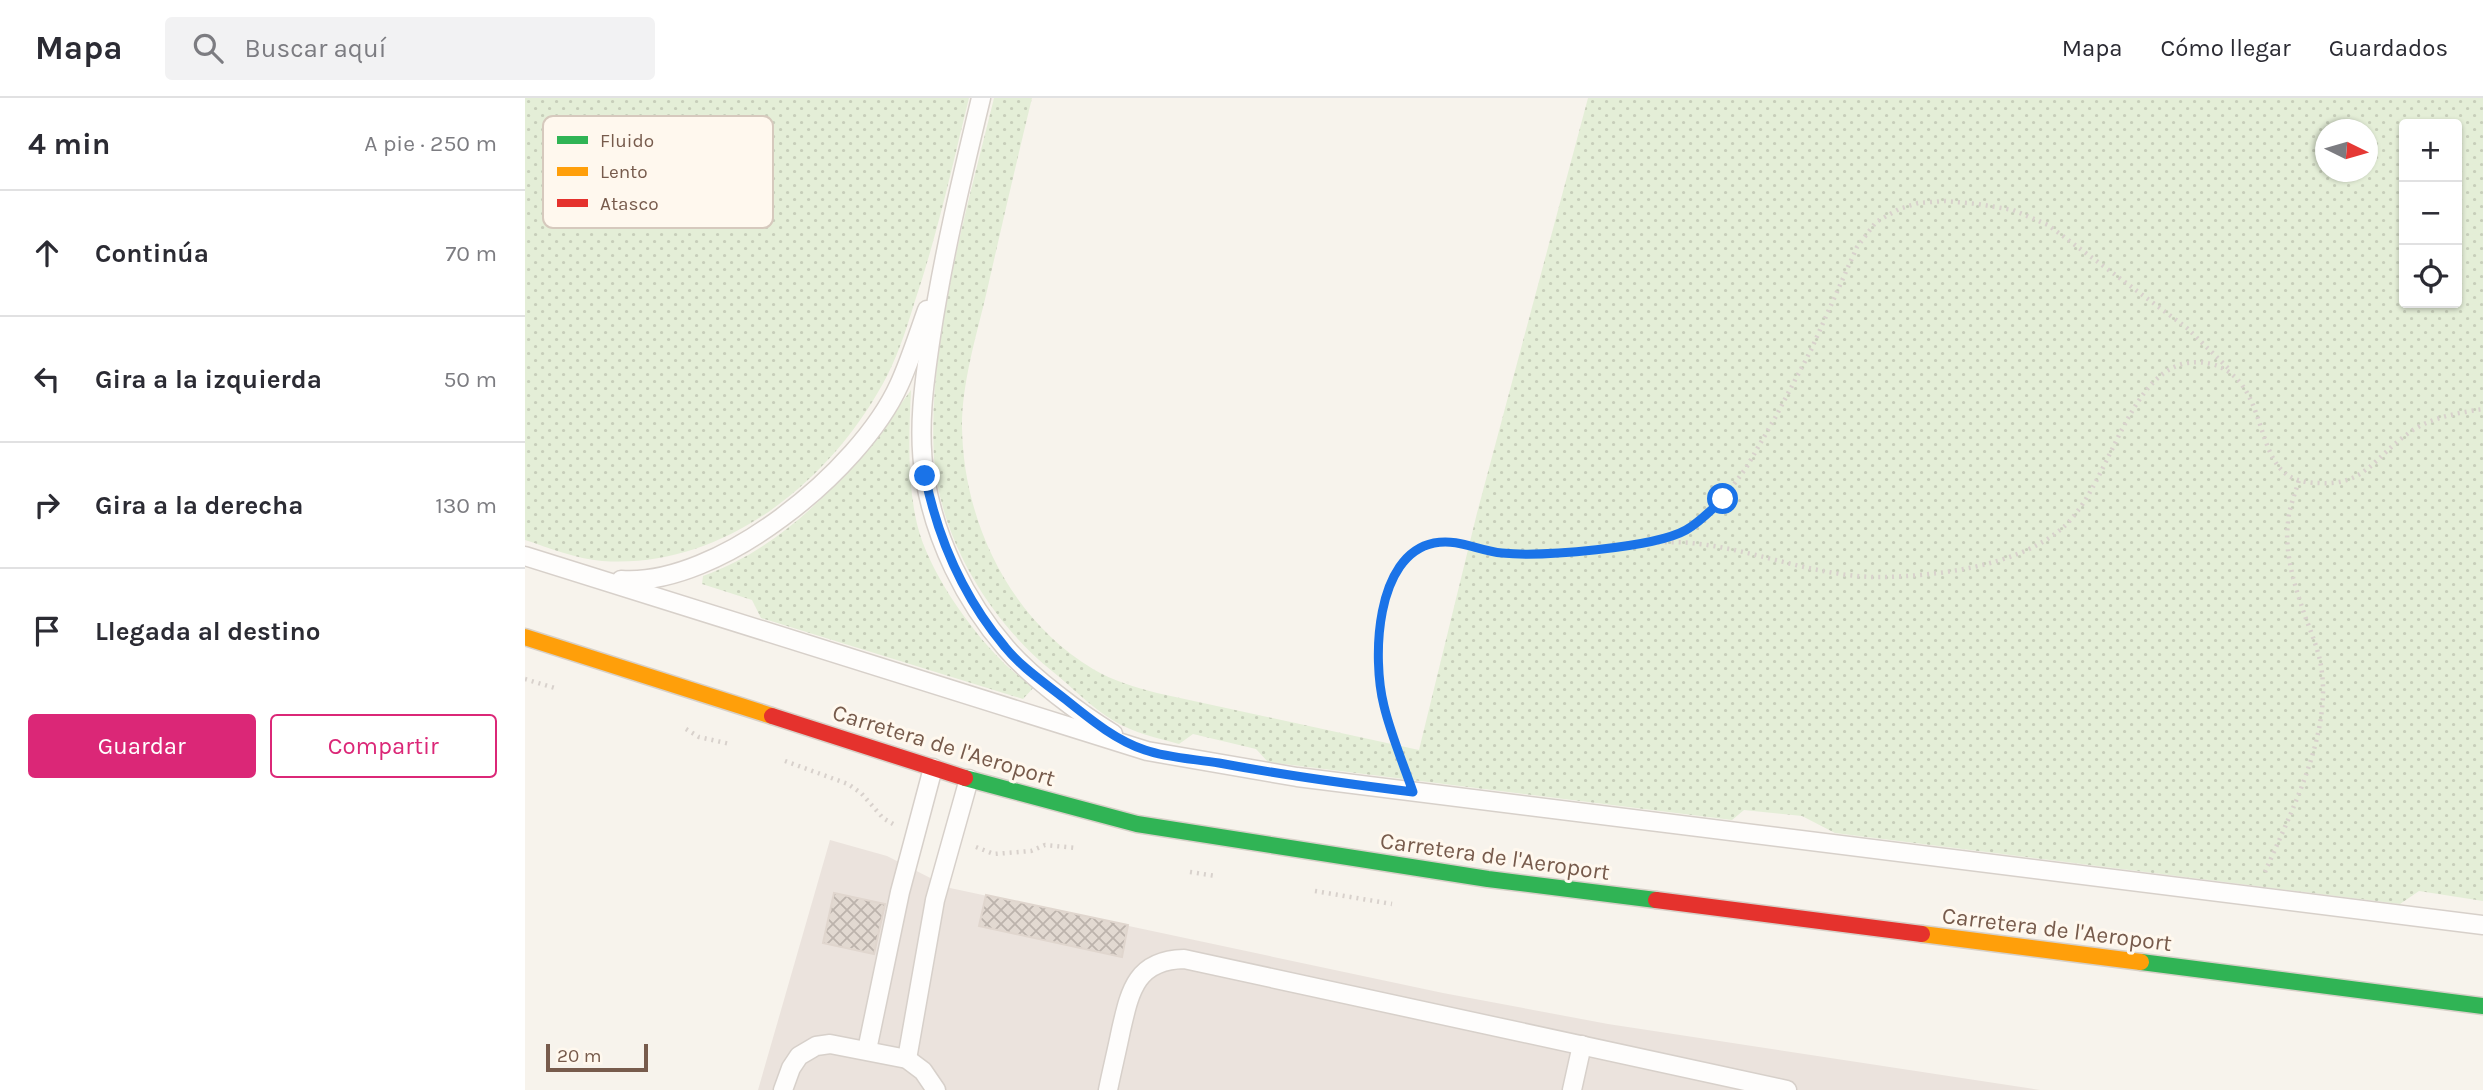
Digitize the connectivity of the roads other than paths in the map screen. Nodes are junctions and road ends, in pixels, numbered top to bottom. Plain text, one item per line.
1 (981, 98) edge
2 (940, 274) junction
3 (525, 556) edge
4 (602, 578) junction
5 (525, 637) edge
6 (1147, 751) junction
7 (933, 768) junction
8 (969, 779) junction
9 (2483, 925) edge
10 (2483, 1006) edge
11 (1582, 1045) junction
12 (867, 1050) junction
13 (907, 1059) junction
14 (931, 1086) edge
15 (783, 1090) edge
16 (1108, 1090) edge
17 (1572, 1090) edge
18 (1787, 1090) edge

1 - 2 lane
2 - 4 lane
2 - 6 lane
3 - 4 lane
4 - 6 lane
5 - 7 main road, Carretera de l'Aeroport
6 - 9 lane
7 - 8 main road, Carretera de l'Aeroport
7 - 12 lane
8 - 10 main road, Carretera de l'Aeroport
8 - 13 lane
11 - 16 lane
11 - 17 lane
11 - 18 lane
12 - 13 lane
12 - 15 lane
13 - 14 lane

